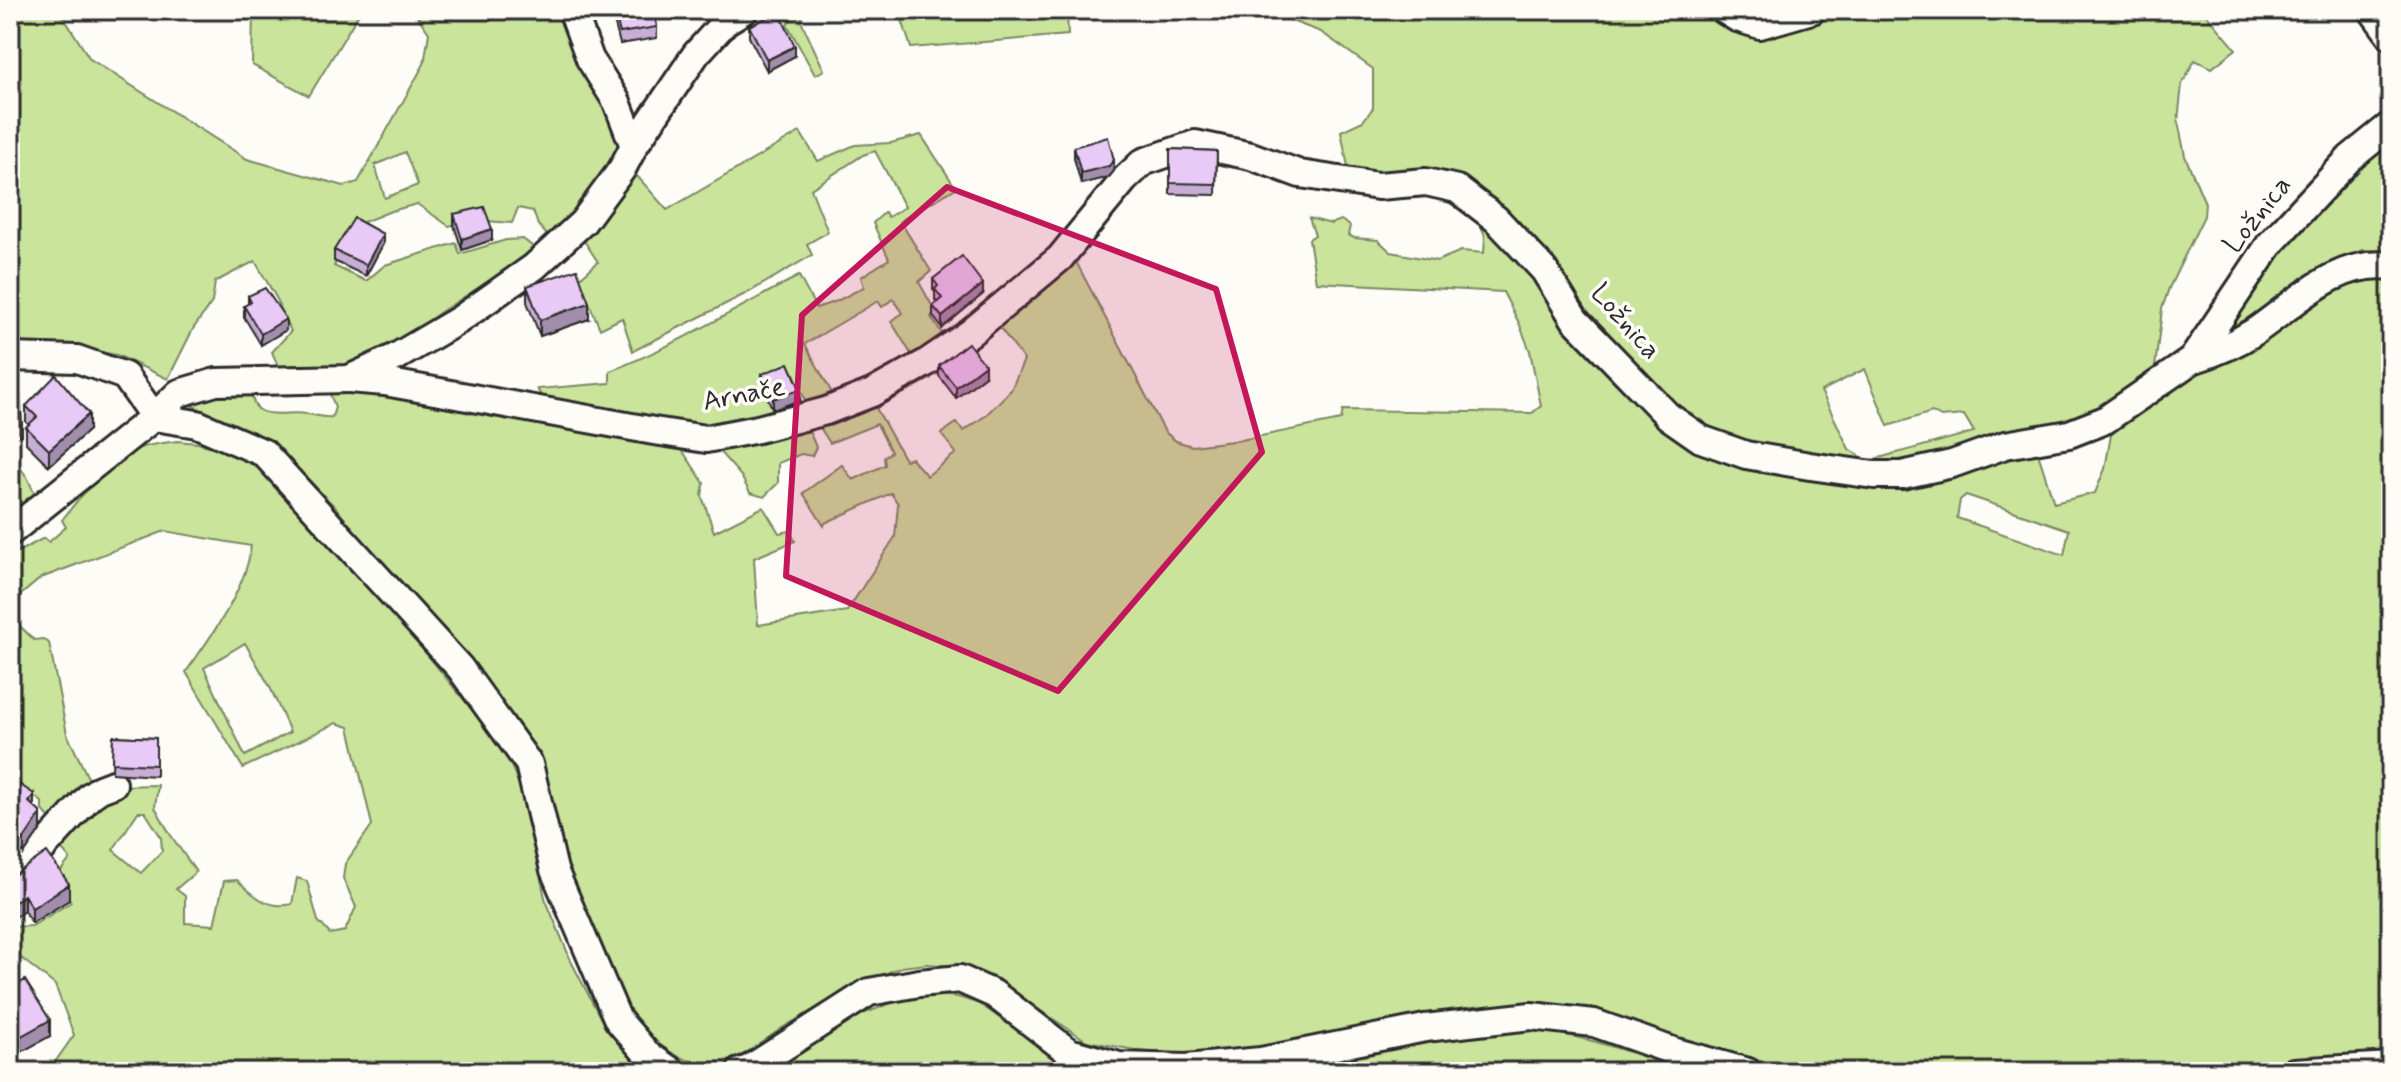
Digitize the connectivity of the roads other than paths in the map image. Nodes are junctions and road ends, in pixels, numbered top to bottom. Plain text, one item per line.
1 (572, 10) edge
2 (744, 10) edge
3 (1724, 10) edge
4 (1812, 10) edge
5 (2372, 10) edge
6 (2391, 36) edge
7 (2391, 125) edge
8 (634, 146) junction
9 (1060, 258) joint
10 (2391, 266) edge
11 (10, 357) edge
12 (2192, 360) junction
13 (349, 379) junction
14 (154, 417) junction
15 (10, 532) edge
16 (113, 784) dead end
17 (10, 884) edge
18 (2391, 1066) edge
19 (673, 1072) edge
20 (740, 1072) edge
21 (1748, 1072) edge
22 (2294, 1072) edge

1 - 8 street
2 - 8 street, Arnače
3 - 4 street
5 - 6 street
7 - 12 street, Ložnica
8 - 13 street, Arnače
9 - 12 street, Ložnica
9 - 13 street, Arnače
10 - 12 street, Ložnica
11 - 14 street
13 - 14 street, Arnače
14 - 15 street, Arnače
14 - 19 street
16 - 17 street
18 - 22 street
20 - 21 street

